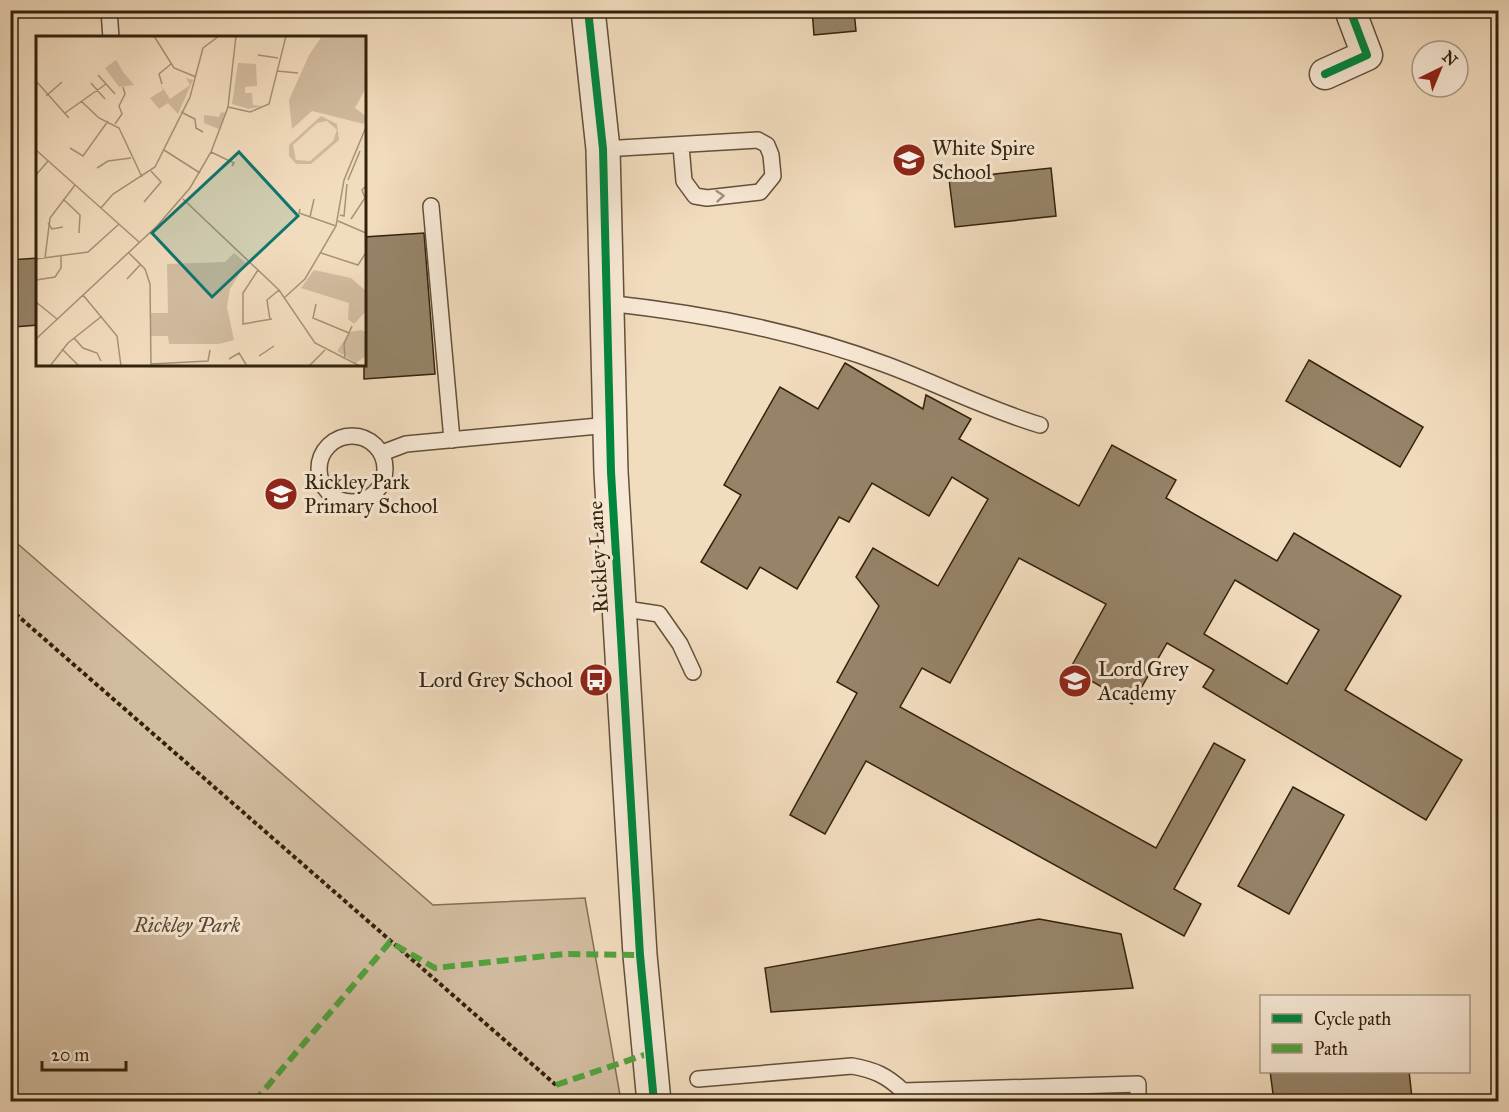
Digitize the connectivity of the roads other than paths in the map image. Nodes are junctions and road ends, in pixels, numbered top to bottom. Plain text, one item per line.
1 (109, 10) edge
2 (588, 10) edge
3 (1350, 10) edge
4 (111, 36) edge
5 (1325, 74) dead end
6 (681, 146) junction
7 (603, 149) junction
8 (431, 206) dead end
9 (606, 303) junction
10 (609, 425) junction
11 (1040, 425) dead end
12 (452, 440) junction
13 (382, 453) junction
14 (619, 608) junction
15 (693, 672) dead end
16 (698, 1079) dead end
17 (903, 1096) edge
18 (654, 1101) edge
19 (1138, 1101) edge

1 - 4 lane
2 - 7 street, Rickley Lane
3 - 5 street
6 -> 6 lane
6 - 7 lane
7 - 9 street, Rickley Lane
8 - 12 lane
9 - 10 street, Rickley Lane
9 - 11 lane
10 - 12 lane
10 - 14 street, Rickley Lane
12 - 13 lane
13 - 13 lane
14 - 15 lane
14 - 18 street, Rickley Lane
16 - 17 lane
17 - 19 lane

